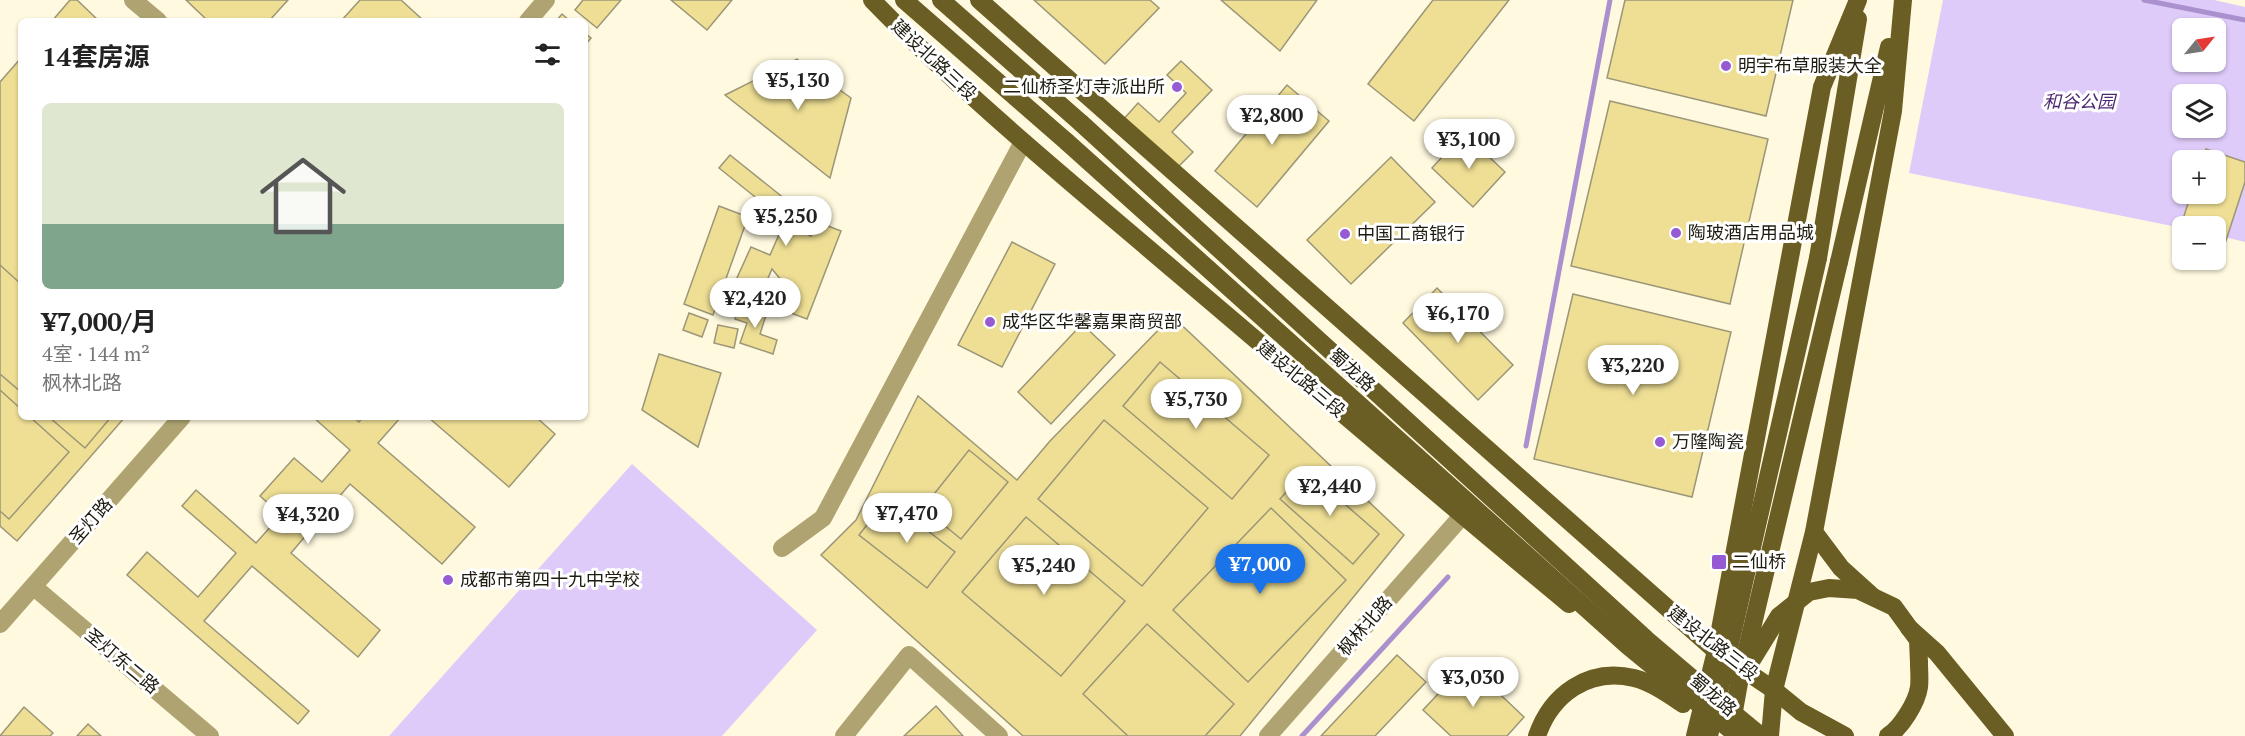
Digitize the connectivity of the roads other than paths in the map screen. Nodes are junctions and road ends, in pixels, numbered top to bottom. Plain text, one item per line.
1 (133, 0) edge
2 (546, 0) edge
3 (872, 0) edge
4 (904, 0) edge
5 (941, 0) edge
6 (979, 0) edge
7 (1860, 0) edge
8 (1902, 0) edge
9 (154, 18) edge
10 (531, 18) edge
11 (1023, 142) junction
12 (179, 420) edge
13 (1462, 516) junction
14 (1814, 532) junction
15 (782, 548) dead end
16 (34, 587) junction
17 (0, 624) edge
18 (1716, 651) junction
19 (1739, 683) junction
20 (1774, 690) junction
21 (1726, 707) junction
22 (1700, 711) junction
23 (210, 736) edge
24 (844, 736) edge
25 (999, 736) edge
26 (1268, 736) edge
27 (1536, 736) edge
28 (1695, 736) edge
29 (1709, 736) edge
30 (1738, 736) edge
31 (1766, 736) edge
32 (1770, 736) edge
33 (1779, 736) edge
34 (1845, 736) edge
35 (1888, 736) edge
36 (2005, 736) edge

1 - 9 street
2 - 10 street
3 - 11 main road, 建设北路三段
4 - 30 main road, 蜀龙路, bridge
5 - 21 main road, 蜀龙路, bridge
6 - 18 main road, 建设北路三段
7 - 18 main road
7 - 29 main road, bridge
8 - 14 main road
8 - 19 main road, bridge
11 - 13 main road, 建设北路三段
11 - 15 street
12 - 16 street, 圣灯路
13 - 22 main road, 建设北路三段
13 - 26 street, 枫林北路
14 - 20 main road
14 - 36 main road
16 - 17 street, 圣灯路
16 - 23 street, 圣灯东二路
18 - 20 main road, 建设北路三段
18 - 22 main road
19 - 30 main road, bridge
19 - 35 main road, bridge
20 - 32 main road
20 - 34 main road, 建设北路三段
21 - 31 main road, 蜀龙路, bridge
21 - 33 main road, bridge
22 - 28 main road
22 - 30 main road, 建设北路三段
24 - 25 street
27 - 30 main road, bridge

